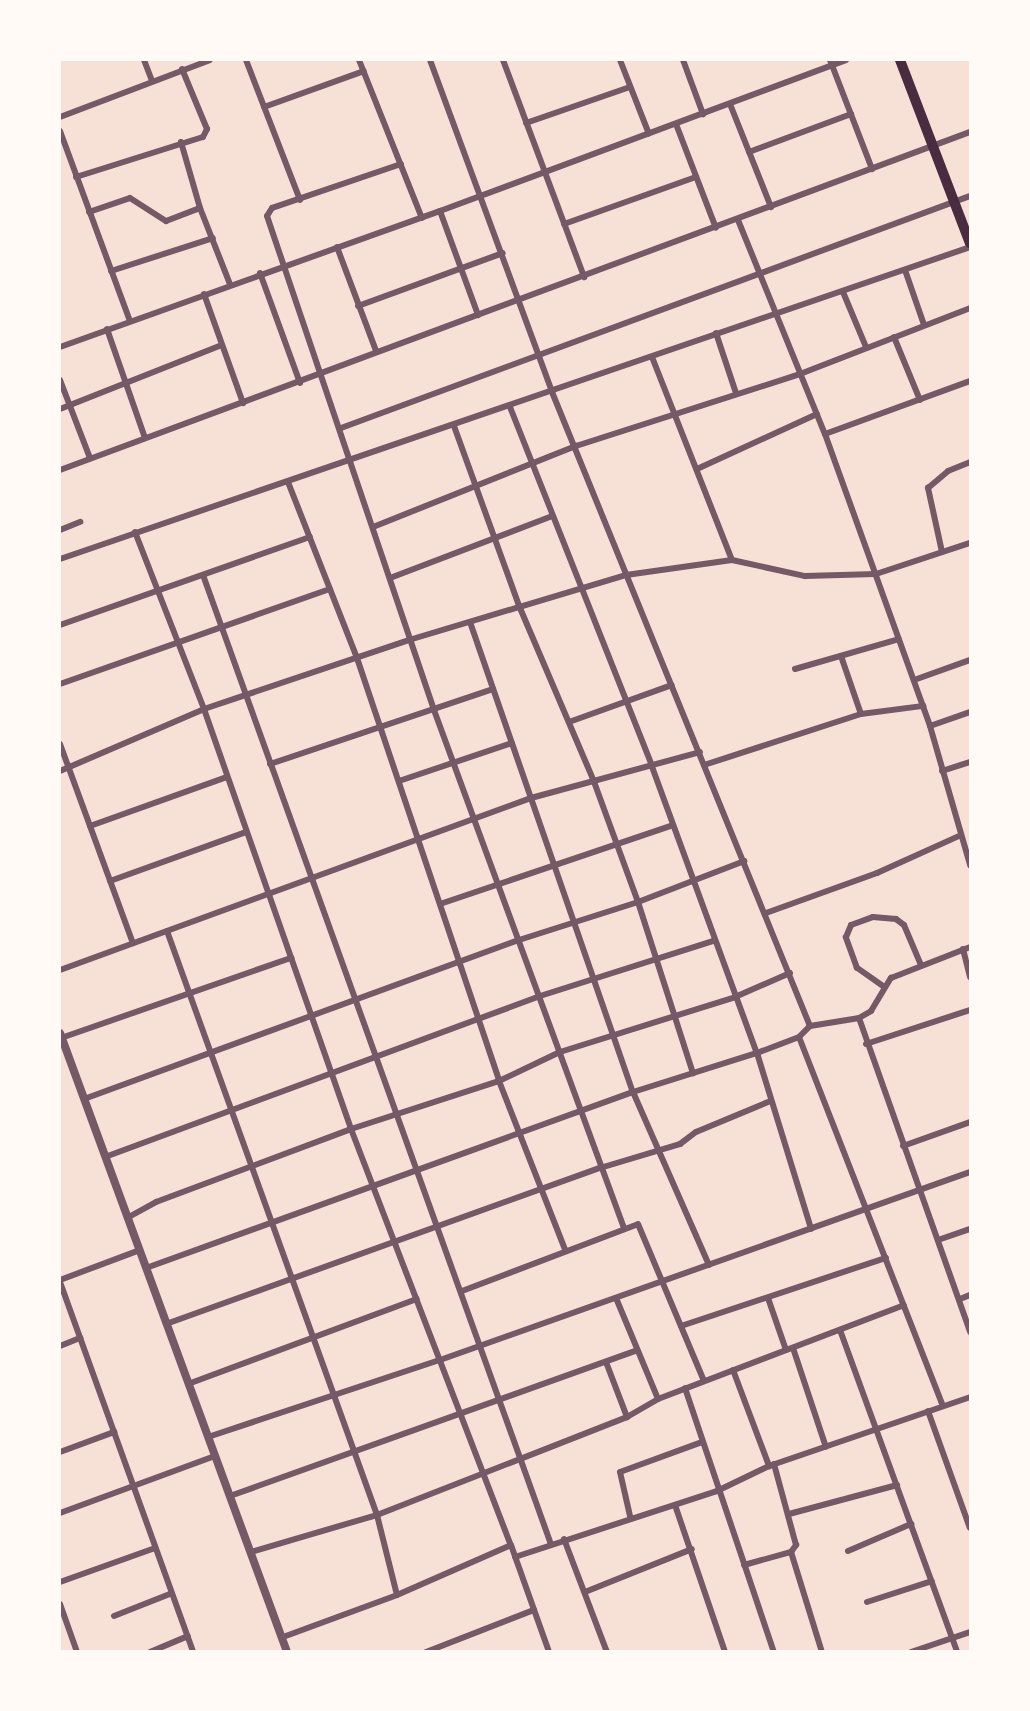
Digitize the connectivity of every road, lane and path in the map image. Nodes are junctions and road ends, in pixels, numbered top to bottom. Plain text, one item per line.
1 (144, 60) edge
2 (210, 60) edge
3 (246, 60) edge
4 (359, 60) edge
5 (430, 60) edge
6 (503, 60) edge
7 (620, 60) edge
8 (684, 60) edge
9 (846, 60) edge
10 (900, 60) edge
11 (831, 62) edge
12 (182, 69) junction
13 (364, 71) junction
14 (152, 80) junction
15 (630, 87) junction
16 (730, 104) junction
17 (264, 107) junction
18 (703, 114) junction
19 (851, 114) junction
20 (60, 117) edge
21 (526, 123) junction
22 (676, 124) junction
23 (60, 131) edge
24 (971, 132) edge
25 (649, 134) junction
26 (181, 142) junction
27 (933, 147) junction
28 (749, 152) junction
29 (401, 164) junction
30 (872, 169) junction
31 (545, 173) junction
32 (76, 177) junction
33 (696, 177) junction
34 (482, 196) junction
35 (971, 196) edge
36 (300, 200) junction
37 (955, 201) junction
38 (772, 207) junction
39 (200, 208) junction
40 (440, 211) junction
41 (89, 212) junction
42 (422, 218) junction
43 (738, 220) junction
44 (564, 225) junction
45 (716, 228) junction
46 (213, 238) junction
47 (971, 245) edge
48 (337, 247) junction
49 (503, 253) junction
50 (283, 265) junction
51 (461, 267) junction
52 (905, 270) junction
53 (111, 271) junction
54 (260, 273) junction
55 (759, 273) junction
56 (584, 277) junction
57 (230, 284) junction
58 (843, 292) junction
59 (204, 294) junction
60 (521, 301) junction
61 (358, 306) junction
62 (971, 308) edge
63 (775, 314) junction
64 (478, 315) junction
65 (130, 321) junction
66 (924, 325) junction
67 (107, 329) junction
68 (716, 333) junction
69 (60, 337) edge
70 (894, 337) junction
71 (222, 345) junction
72 (61, 346) edge
73 (866, 347) junction
74 (376, 351) junction
75 (540, 356) junction
76 (652, 357) junction
77 (322, 373) junction
78 (800, 374) junction
79 (60, 380) edge
80 (971, 381) edge
81 (300, 383) junction
82 (127, 386) junction
83 (552, 392) junction
84 (736, 393) junction
85 (920, 400) junction
86 (243, 403) junction
87 (69, 405) junction
88 (510, 407) junction
89 (60, 409) edge
90 (674, 412) junction
91 (817, 414) junction
92 (454, 426) junction
93 (341, 428) junction
94 (825, 434) junction
95 (145, 438) junction
96 (576, 446) junction
97 (90, 458) junction
98 (353, 461) junction
99 (971, 462) edge
100 (531, 466) junction
101 (697, 469) junction
102 (60, 470) edge
103 (288, 482) junction
104 (475, 486) junction
105 (552, 516) junction
106 (80, 522) dead end
107 (373, 527) junction
108 (60, 530) edge
109 (135, 531) junction
110 (494, 534) junction
111 (310, 537) junction
112 (971, 543) edge
113 (942, 552) junction
114 (60, 559) edge
115 (732, 560) junction
116 (876, 574) junction
117 (203, 575) junction
118 (626, 575) junction
119 (390, 578) junction
120 (583, 588) junction
121 (330, 589) junction
122 (158, 591) junction
123 (520, 608) junction
124 (470, 622) junction
125 (60, 625) edge
126 (220, 628) junction
127 (899, 639) junction
128 (409, 640) junction
129 (178, 642) junction
130 (841, 656) junction
131 (356, 658) junction
132 (971, 660) edge
133 (795, 669) dead end
134 (914, 680) junction
135 (60, 684) edge
136 (672, 685) junction
137 (493, 689) junction
138 (246, 695) junction
139 (625, 701) junction
140 (923, 706) junction
141 (204, 709) junction
142 (434, 710) junction
143 (971, 712) edge
144 (861, 714) junction
145 (569, 722) junction
146 (930, 726) junction
147 (381, 727) junction
148 (512, 743) junction
149 (60, 744) edge
150 (700, 752) junction
151 (452, 762) junction
152 (971, 762) edge
153 (270, 764) junction
154 (651, 764) junction
155 (704, 765) junction
156 (68, 767) junction
157 (60, 771) edge
158 (942, 771) junction
159 (227, 777) junction
160 (593, 779) junction
161 (399, 781) junction
162 (531, 798) junction
163 (472, 820) junction
164 (673, 825) junction
165 (90, 826) junction
166 (246, 832) junction
167 (961, 835) junction
168 (419, 839) junction
169 (617, 844) junction
170 (744, 861) junction
171 (555, 864) junction
172 (971, 865) edge
173 (309, 879) junction
174 (110, 881) junction
175 (692, 881) junction
176 (497, 884) junction
177 (267, 894) junction
178 (638, 902) junction
179 (440, 904) junction
180 (766, 913) junction
181 (576, 924) junction
182 (167, 931) junction
183 (519, 940) junction
184 (713, 941) junction
185 (133, 943) junction
186 (967, 948) edge
187 (290, 958) junction
188 (656, 958) junction
189 (459, 964) junction
190 (921, 965) junction
191 (60, 970) edge
192 (790, 973) junction
193 (971, 977) edge
194 (595, 979) junction
195 (883, 986) junction
196 (190, 995) junction
197 (540, 996) junction
198 (735, 997) junction
199 (357, 999) junction
200 (971, 1010) edge
201 (312, 1017) junction
202 (675, 1017) junction
203 (859, 1018) junction
204 (479, 1020) junction
205 (810, 1026) junction
206 (613, 1034) junction
207 (60, 1035) edge
208 (799, 1037) junction
209 (866, 1044) junction
210 (210, 1051) junction
211 (560, 1052) junction
212 (757, 1053) junction
213 (64, 1055) edge
214 (379, 1055) junction
215 (332, 1071) junction
216 (693, 1073) junction
217 (499, 1081) junction
218 (633, 1092) junction
219 (84, 1099) junction
220 (768, 1102) junction
221 (230, 1107) junction
222 (579, 1112) junction
223 (400, 1113) junction
224 (971, 1122) edge
225 (351, 1129) junction
226 (521, 1133) junction
227 (904, 1146) junction
228 (656, 1151) junction
229 (105, 1157) junction
230 (250, 1167) junction
231 (600, 1168) junction
232 (420, 1169) junction
233 (971, 1172) edge
234 (375, 1185) junction
235 (920, 1190) junction
236 (543, 1191) junction
237 (867, 1209) junction
238 (127, 1218) junction
239 (272, 1223) junction
240 (624, 1228) junction
241 (440, 1229) junction
242 (811, 1229) junction
243 (971, 1229) edge
244 (938, 1240) junction
245 (397, 1244) junction
246 (565, 1249) junction
247 (140, 1250) junction
248 (886, 1258) junction
249 (709, 1265) junction
250 (146, 1268) junction
251 (292, 1279) junction
252 (60, 1281) edge
253 (663, 1282) junction
254 (462, 1291) junction
255 (971, 1295) edge
256 (616, 1298) junction
257 (768, 1298) junction
258 (417, 1299) junction
259 (960, 1299) junction
260 (904, 1305) junction
261 (166, 1324) junction
262 (681, 1326) junction
263 (840, 1330) junction
264 (971, 1332) edge
265 (311, 1338) junction
266 (80, 1339) junction
267 (483, 1345) junction
268 (60, 1346) edge
269 (789, 1349) junction
270 (637, 1350) junction
271 (440, 1360) junction
272 (606, 1362) junction
273 (733, 1370) junction
274 (704, 1381) junction
275 (188, 1384) junction
276 (685, 1388) junction
277 (332, 1393) junction
278 (971, 1397) edge
279 (659, 1399) junction
280 (501, 1400) junction
281 (943, 1406) junction
282 (928, 1411) junction
283 (462, 1414) junction
284 (628, 1417) junction
285 (876, 1429) junction
286 (114, 1432) junction
287 (208, 1437) junction
288 (702, 1442) junction
289 (826, 1447) junction
290 (60, 1452) edge
291 (352, 1453) junction
292 (520, 1455) junction
293 (215, 1456) junction
294 (771, 1465) junction
295 (485, 1474) junction
296 (897, 1485) junction
297 (133, 1486) junction
298 (717, 1491) junction
299 (230, 1496) junction
300 (675, 1505) junction
301 (60, 1513) edge
302 (789, 1514) junction
303 (377, 1515) junction
304 (630, 1516) junction
305 (911, 1524) junction
306 (971, 1528) edge
307 (564, 1539) junction
308 (551, 1544) junction
309 (511, 1545) junction
310 (156, 1548) junction
311 (692, 1549) junction
312 (848, 1551) dead end
313 (251, 1552) junction
314 (791, 1552) junction
315 (515, 1557) junction
316 (744, 1566) junction
317 (932, 1581) junction
318 (60, 1583) edge
319 (584, 1592) junction
320 (172, 1593) junction
321 (397, 1595) junction
322 (866, 1602) dead end
323 (60, 1604) edge
324 (534, 1610) junction
325 (114, 1616) dead end
326 (971, 1632) edge
327 (188, 1636) junction
328 (283, 1637) junction
329 (953, 1638) junction
330 (76, 1651) edge
331 (150, 1651) edge
332 (193, 1651) edge
333 (287, 1651) edge
334 (426, 1651) edge
335 (549, 1651) edge
336 (607, 1651) edge
337 (725, 1651) edge
338 (774, 1651) edge
339 (822, 1651) edge
340 (911, 1651) edge
341 (957, 1651) edge

1 - 14 street
2 - 12 street
3 - 17 street
4 - 13 street
5 - 34 street
6 - 21 street
7 - 15 street
8 - 18 street
9 - 11 street
10 - 27 main road
11 - 16 street
11 - 19 street
12 - 14 street
12 - 26 street
13 - 17 street
13 - 29 street
14 - 20 street
15 - 21 street
15 - 25 street
16 - 18 street
16 - 28 street
17 - 36 street
18 - 22 street
19 - 28 street
19 - 30 street
21 - 31 street
22 - 25 street
22 - 33 street
23 - 32 street
24 - 27 street
25 - 31 street
26 - 32 street
26 - 39 street
27 - 30 street
27 - 37 main road
28 - 38 street
29 - 36 street
29 - 42 street
30 - 38 street
31 - 34 street
31 - 44 street
32 - 41 street
33 - 44 street
33 - 45 street
34 - 40 street
34 - 49 street
35 - 37 street
36 - 50 street
37 - 47 main road
37 - 55 street
38 - 43 street
39 - 41 street
39 - 46 street
40 - 42 street
40 - 51 street
41 - 53 street
42 - 48 street
43 - 45 street
43 - 55 street
44 - 56 street
45 - 56 street
46 - 53 street
46 - 57 street
47 - 52 street
48 - 50 street
48 - 61 street
49 - 51 street
49 - 60 street
50 - 54 street
50 - 77 street
51 - 61 street
51 - 64 street
52 - 58 street
52 - 66 street
53 - 65 street
54 - 57 street
54 - 81 street
55 - 63 street
55 - 75 street
56 - 60 street
57 - 59 street
58 - 63 street
58 - 73 street
59 - 65 street
59 - 71 street
60 - 64 street
60 - 75 street
61 - 74 street
62 - 66 street
63 - 68 street
63 - 78 street
64 - 74 street
65 - 67 street
66 - 70 street
67 - 72 street
67 - 82 street
68 - 76 street
68 - 84 street
69 - 72 street
70 - 73 street
70 - 85 street
71 - 82 street
71 - 86 street
73 - 78 street
74 - 77 street
75 - 83 street
75 - 93 street
76 - 83 street
76 - 90 street
77 - 81 street
77 - 93 street
78 - 84 street
78 - 91 street
79 - 87 street
80 - 85 street
81 - 86 street
82 - 87 street
82 - 95 street
83 - 88 street
83 - 96 street
84 - 90 street
85 - 94 street
86 - 95 street
87 - 89 street
87 - 97 street
88 - 92 street
88 - 100 street
90 - 96 street
90 - 101 street
91 - 94 street
91 - 101 street
92 - 98 street
92 - 104 street
93 - 98 street
94 - 116 street
95 - 97 street
96 - 100 street
96 - 118 street
97 - 102 street
98 - 103 street
98 - 107 street
99 - 113 street
100 - 104 street
100 - 105 street
101 - 115 street
103 - 109 street
103 - 111 street
104 - 107 street
104 - 110 street
105 - 110 street
105 - 120 street
106 - 108 street
107 - 119 street
109 - 114 street
109 - 122 street
110 - 119 street
110 - 123 street
111 - 117 street
111 - 121 street
112 - 113 street
113 - 116 street
115 - 116 street
115 - 118 street
116 - 127 street
117 - 122 street
117 - 126 street
118 - 120 street
118 - 136 street
119 - 128 street
120 - 123 street
120 - 139 street
121 - 126 street
121 - 131 street
122 - 125 street
122 - 129 street
123 - 124 street
123 - 145 street
124 - 128 street
124 - 137 street
126 - 129 street
126 - 138 street
127 - 130 street
127 - 134 street
128 - 131 street
128 - 142 street
129 - 135 street
129 - 141 street
130 - 133 street
130 - 144 street
131 - 138 street
131 - 147 street
132 - 134 street
134 - 140 street
136 - 139 street
136 - 150 street
137 - 142 street
137 - 148 street
138 - 141 street
138 - 153 street
139 - 145 street
139 - 154 street
140 - 144 street
140 - 146 street
141 - 156 street
141 - 159 street
142 - 147 street
142 - 151 street
143 - 146 street
144 - 155 street
145 - 160 street
146 - 158 street
147 - 153 street
147 - 161 street
148 - 151 street
148 - 162 street
149 - 156 street
150 - 154 street
150 - 155 street
151 - 161 street
151 - 163 street
152 - 158 street
153 - 173 street
154 - 160 street
154 - 164 street
155 - 170 street
156 - 157 street
156 - 165 street
158 - 167 street
159 - 165 street
159 - 166 street
160 - 162 street
160 - 169 street
161 - 168 street
162 - 163 street
162 - 171 street
163 - 168 street
163 - 176 street
164 - 169 street
164 - 175 street
165 - 174 street
166 - 174 street
166 - 177 street
167 - 172 street
167 - 180 street
168 - 173 street
168 - 179 street
169 - 171 street
169 - 178 street
170 - 175 street
170 - 180 street
171 - 176 street
171 - 181 street
173 - 177 street
173 - 199 street
174 - 185 street
175 - 178 street
175 - 184 street
176 - 179 street
176 - 183 street
177 - 182 street
177 - 187 street
178 - 181 street
178 - 188 street
179 - 189 street
180 - 192 street
181 - 183 street
181 - 194 street
182 - 185 street
182 - 196 street
183 - 189 street
183 - 197 street
184 - 188 street
184 - 198 street
185 - 191 street
186 - 190 street
186 - 193 street
187 - 196 street
187 - 201 street
188 - 194 street
188 - 202 street
189 - 199 street
189 - 204 street
190 - 195 street
190 - 195 street
192 - 198 street
192 - 205 street
194 - 197 street
194 - 206 street
195 - 203 street
196 - 207 street
196 - 210 street
197 - 204 street
197 - 211 street
198 - 202 street
198 - 212 street
199 - 201 street
199 - 214 street
200 - 209 street
201 - 210 street
201 - 215 street
202 - 206 street
202 - 216 street
203 - 205 street
203 - 209 street
204 - 214 street
204 - 217 street
205 - 208 street
206 - 211 street
206 - 218 street
207 - 213 street
208 - 212 street
208 - 237 street
209 - 227 street
210 - 219 street
210 - 221 street
211 - 217 street
211 - 222 street
212 - 216 street
212 - 220 street
213 - 219 street
214 - 215 street
214 - 223 street
215 - 221 street
215 - 225 street
216 - 218 street
217 - 223 street
217 - 226 street
218 - 222 street
218 - 228 street
219 - 229 street
220 - 228 street
220 - 242 street
221 - 229 street
221 - 230 street
222 - 226 street
222 - 231 street
223 - 225 street
223 - 232 street
224 - 227 street
225 - 230 street
225 - 234 street
226 - 232 street
226 - 236 street
227 - 235 street
228 - 231 street
228 - 249 street
229 - 238 street
230 - 238 street
230 - 239 street
231 - 236 street
231 - 240 street
232 - 234 street
232 - 241 street
233 - 235 street
234 - 239 street
234 - 245 street
235 - 237 street
235 - 244 street
236 - 241 street
236 - 246 street
237 - 242 street
237 - 248 street
238 - 247 street
239 - 250 street
239 - 251 street
240 - 246 street
240 - 253 street
241 - 245 street
241 - 254 street
242 - 249 street
243 - 244 street
244 - 259 street
245 - 251 street
245 - 258 street
246 - 254 street
247 - 250 street
247 - 252 street
248 - 257 street
248 - 260 street
249 - 253 street
250 - 261 street
251 - 261 street
251 - 265 street
252 - 266 street
253 - 256 street
253 - 262 street
254 - 267 street
255 - 259 street
256 - 267 street
256 - 270 street
257 - 262 street
257 - 269 street
258 - 265 street
258 - 271 street
259 - 264 street
260 - 263 street
260 - 281 street
261 - 275 street
262 - 274 street
263 - 269 street
263 - 285 street
265 - 275 street
265 - 277 street
266 - 268 street
266 - 286 street
267 - 271 street
267 - 280 street
269 - 273 street
269 - 289 street
270 - 272 street
270 - 279 street
271 - 277 street
271 - 283 street
272 - 280 street
272 - 284 street
273 - 274 street
273 - 294 street
274 - 276 street
275 - 287 street
276 - 279 street
276 - 288 street
277 - 287 street
277 - 291 street
278 - 281 street
279 - 284 street
280 - 283 street
280 - 292 street
281 - 282 street
282 - 285 street
282 - 306 street
283 - 291 street
283 - 295 street
284 - 292 street
285 - 289 street
285 - 296 street
286 - 290 street
286 - 297 street
287 - 293 street
288 - 298 street
288 - 304 street
289 - 294 street
291 - 299 street
291 - 303 street
292 - 295 street
292 - 308 street
293 - 297 street
293 - 299 street
294 - 298 street
294 - 302 street
295 - 303 street
295 - 309 street
296 - 302 street
296 - 305 street
297 - 301 street
297 - 310 street
298 - 300 street
298 - 316 street
299 - 313 street
300 - 304 street
300 - 311 street
302 - 314 street
303 - 313 street
303 - 321 street
304 - 307 street
305 - 312 street
305 - 317 street
307 - 308 street
307 - 319 street
308 - 315 street
309 - 315 street
309 - 321 street
310 - 318 street
310 - 320 street
311 - 319 street
311 - 337 street
313 - 328 street
314 - 316 street
314 - 339 street
315 - 324 street
316 - 338 street
317 - 322 street
317 - 329 street
319 - 336 street
320 - 325 street
320 - 327 street
321 - 328 street
323 - 330 street
324 - 334 street
324 - 335 street
326 - 329 street
327 - 331 street
327 - 332 street
328 - 333 street
329 - 340 street
329 - 341 street

